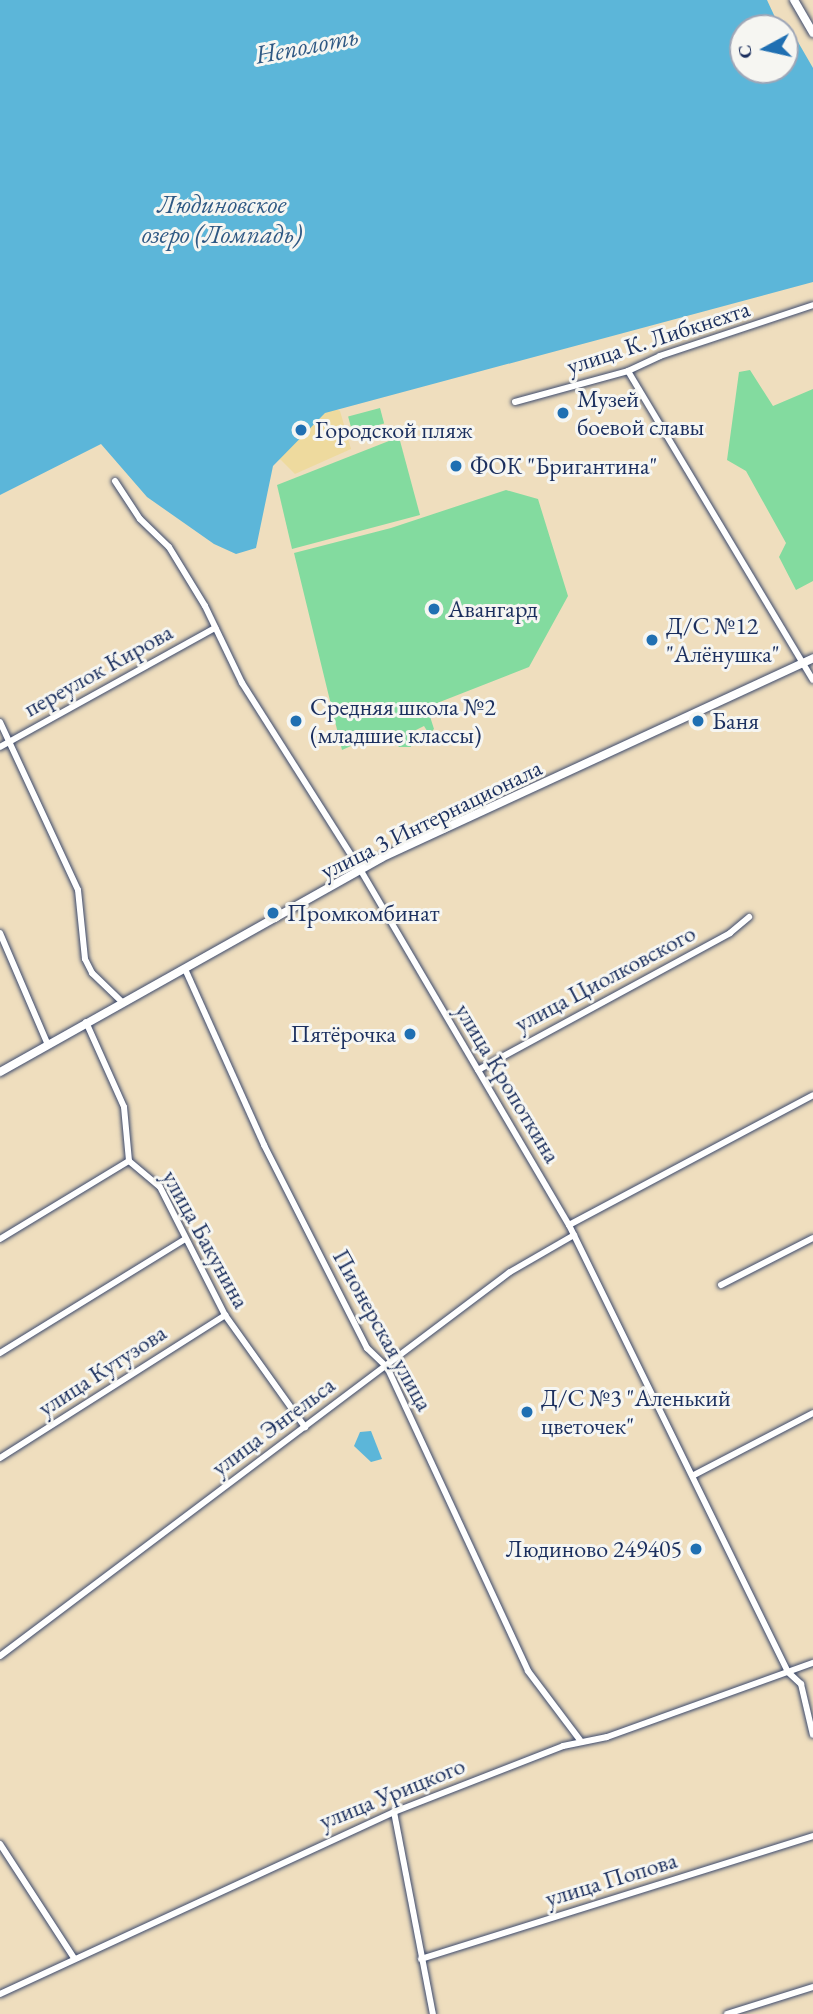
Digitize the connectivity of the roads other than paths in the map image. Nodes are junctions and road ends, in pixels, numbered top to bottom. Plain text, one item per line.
1 (794, 0) edge
2 (813, 33) edge
3 (813, 305) edge
4 (628, 371) junction
5 (514, 402) dead end
6 (115, 481) dead end
7 (215, 628) junction
8 (813, 658) edge
9 (803, 662) junction
10 (813, 680) edge
11 (0, 722) edge
12 (10, 741) junction
13 (0, 747) edge
14 (360, 869) junction
15 (749, 917) dead end
16 (0, 933) edge
17 (185, 969) junction
18 (122, 1002) junction
19 (86, 1022) junction
20 (47, 1045) junction
21 (478, 1070) junction
22 (0, 1072) edge
23 (813, 1095) edge
24 (129, 1161) junction
25 (569, 1224) junction
26 (574, 1235) junction
27 (813, 1238) edge
28 (0, 1239) edge
29 (185, 1239) junction
30 (721, 1285) dead end
31 (225, 1315) junction
32 (0, 1353) edge
33 (387, 1367) junction
34 (813, 1413) edge
35 (305, 1427) junction
36 (0, 1458) edge
37 (694, 1475) junction
38 (0, 1656) edge
39 (813, 1664) edge
40 (788, 1672) junction
41 (813, 1735) edge
42 (580, 1740) junction
43 (394, 1812) junction
44 (813, 1836) edge
45 (0, 1844) edge
46 (74, 1958) junction
47 (421, 1959) junction
48 (813, 1987) edge
49 (0, 1994) edge
50 (433, 2014) edge
51 (727, 2014) edge

1 - 2 street
3 - 4 street, улица К. Либкнехта
4 - 5 street, улица К. Либкнехта
4 - 9 street
6 - 7 street, улица Кропоткина
7 - 12 street, переулок Кирова
7 - 14 street, улица Кропоткина
8 - 9 street, улица 3 Интернационала
9 - 10 street
9 - 14 street, улица 3 Интернационала
11 - 12 street
12 - 13 street, переулок Кирова
12 - 18 street
14 - 17 street, улица 3 Интернационала
14 - 21 street, улица Кропоткина
15 - 21 street, улица Циолковского
16 - 20 street
17 - 18 street, улица 3 Интернационала
17 - 33 street, Пионерская улица
18 - 19 street, улица 3 Интернационала
19 - 20 street, улица 3 Интернационала
19 - 24 street, улица Бакунина
20 - 22 street, улица 3 Интернационала
21 - 25 street, улица Кропоткина
23 - 25 street
24 - 28 street
24 - 29 street, улица Бакунина
25 - 26 street, улица Кропоткина
26 - 33 street, улица Энгельса
26 - 37 street, улица Кропоткина
27 - 30 street
29 - 31 street, улица Бакунина
29 - 32 street
31 - 35 street, улица Бакунина
31 - 36 street, улица Кутузова
33 - 35 street, улица Энгельса
33 - 42 street, Пионерская улица
34 - 37 street
35 - 38 street, улица Энгельса
37 - 40 street, улица Кропоткина
39 - 40 street, улица Урицкого
40 - 41 street, улица Кропоткина
40 - 42 street, улица Урицкого
42 - 43 street, улица Урицкого
43 - 46 street, улица Урицкого
43 - 47 street
44 - 47 street, улица Попова
45 - 46 street
46 - 49 street, улица Урицкого
47 - 50 street
48 - 51 street

